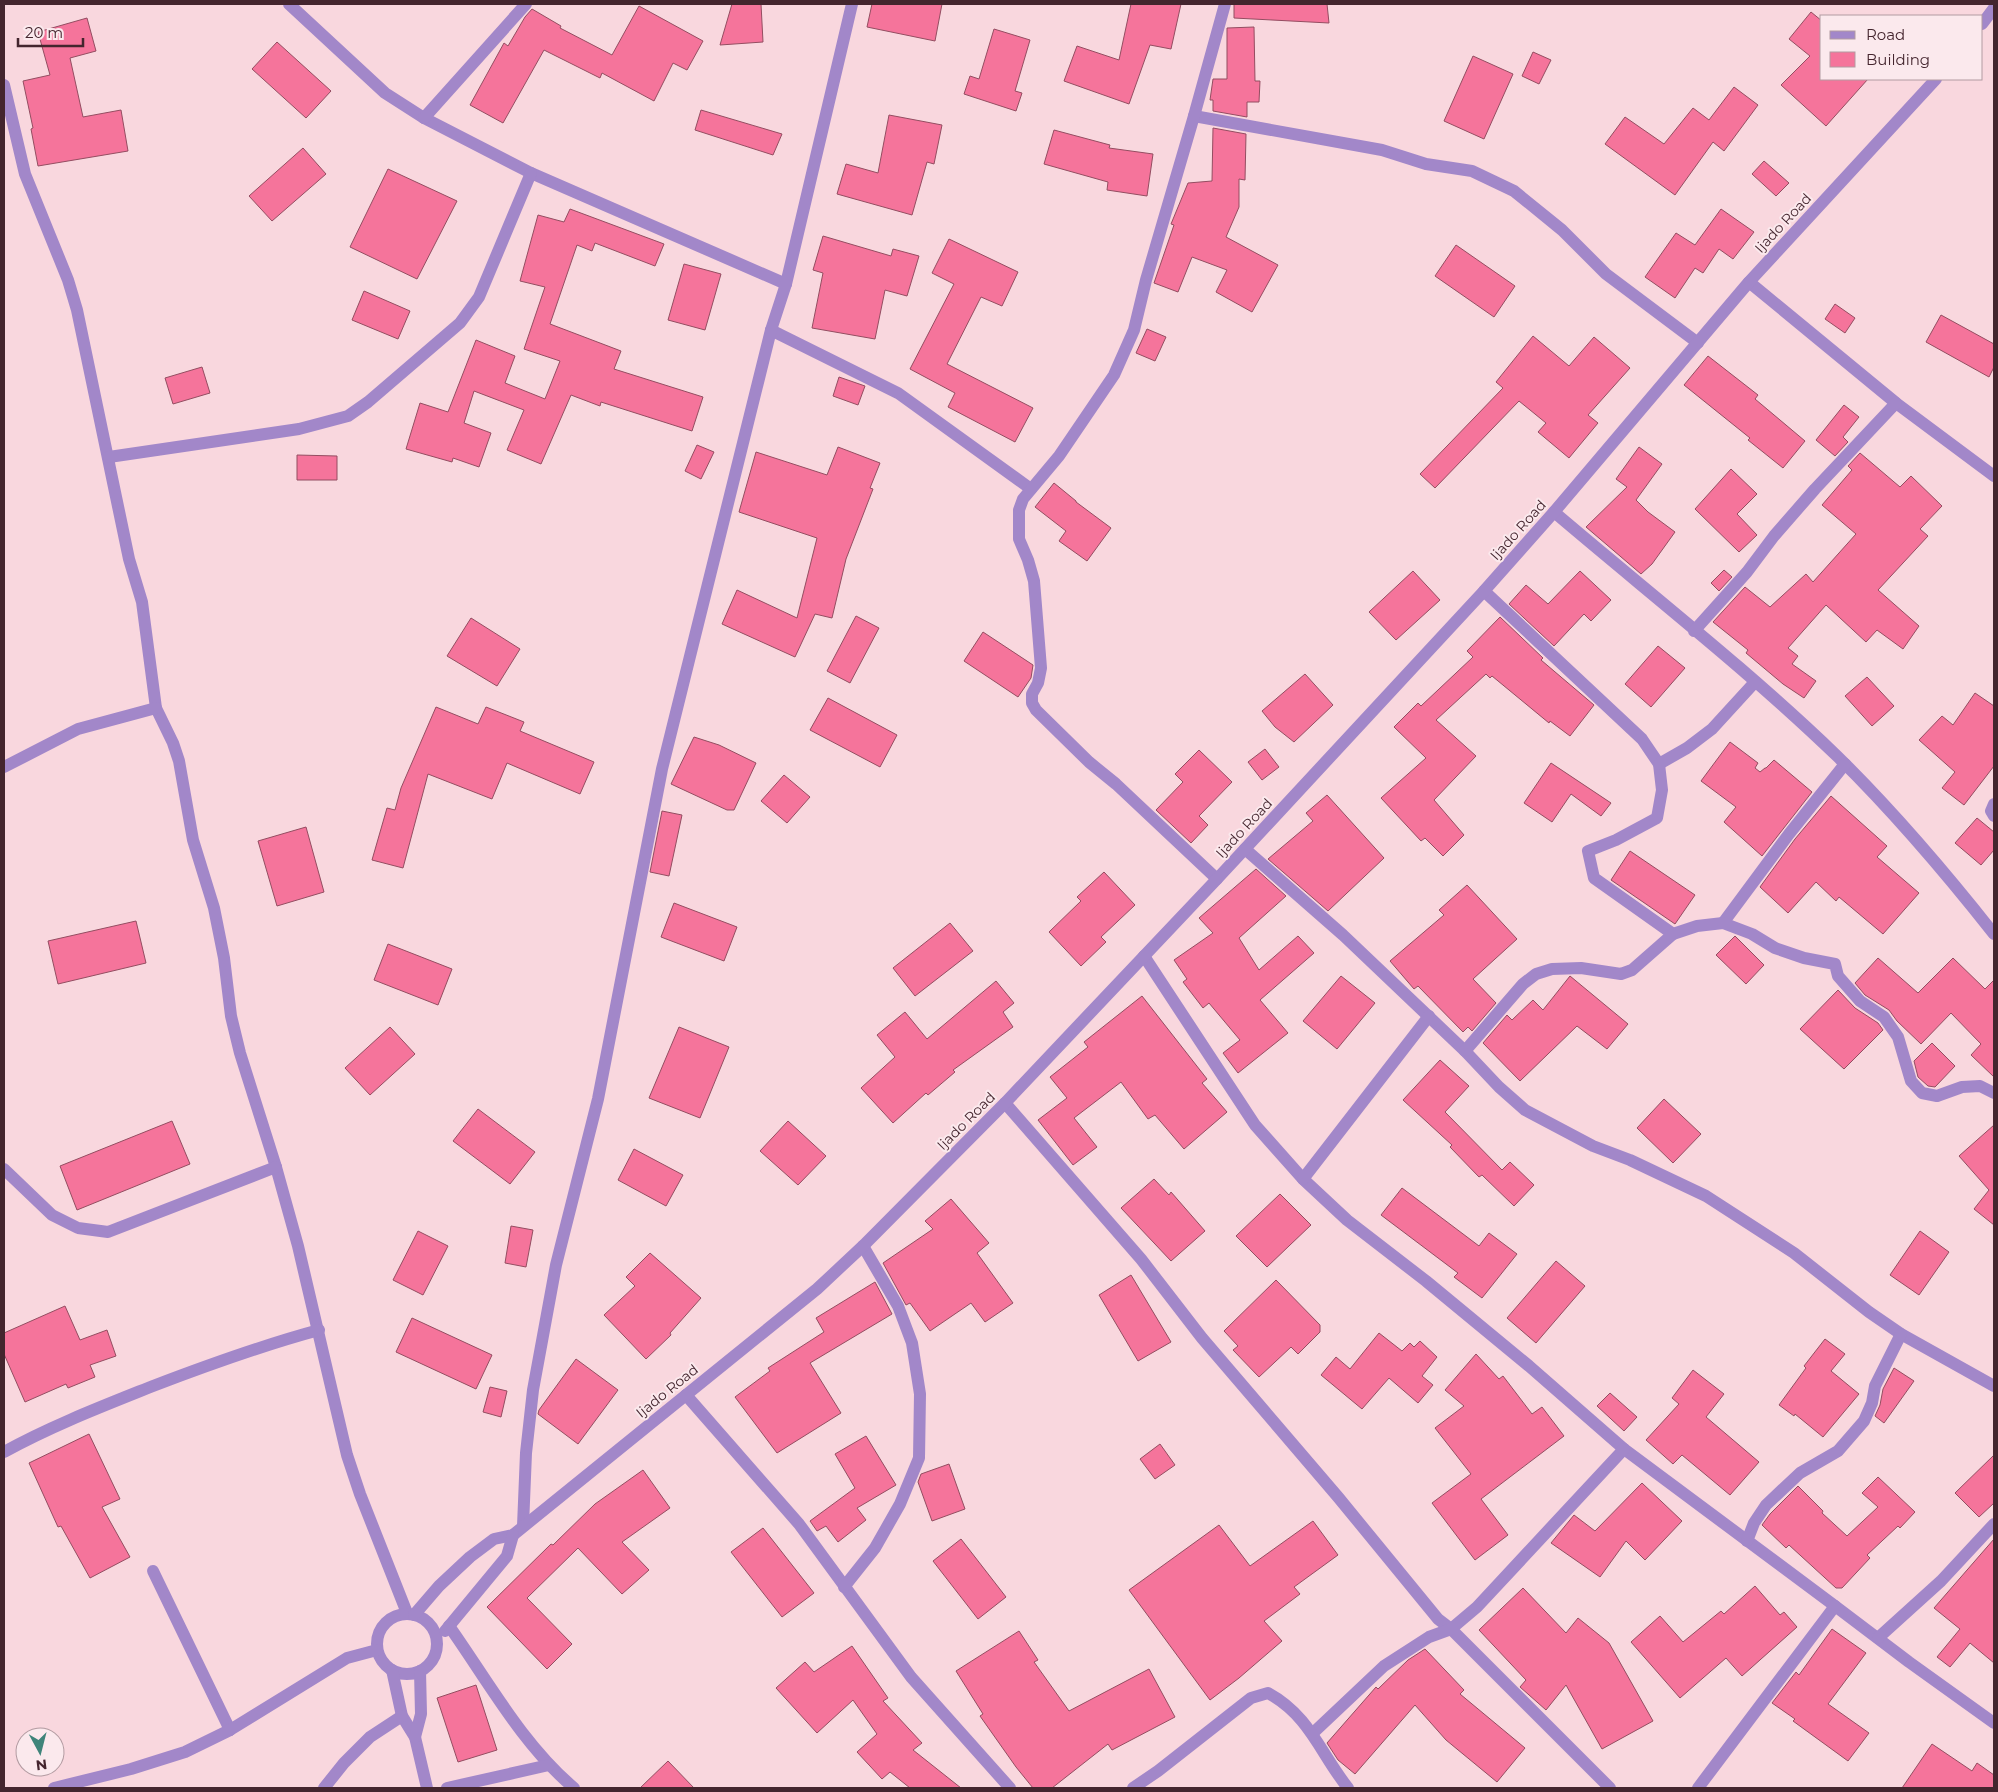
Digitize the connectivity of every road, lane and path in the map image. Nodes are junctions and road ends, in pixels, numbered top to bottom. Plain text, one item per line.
1 (289, 4) edge
2 (526, 4) edge
3 (852, 4) edge
4 (1225, 4) edge
5 (1994, 8) edge
6 (1983, 23) edge
7 (1935, 80) edge
8 (4, 85) edge
9 (1194, 116) junction
10 (424, 118) junction
11 (531, 173) junction
12 (1749, 282) junction
13 (786, 284) junction
14 (771, 330) junction
15 (1698, 343) junction
16 (1896, 403) junction
17 (109, 457) junction
18 (1994, 476) edge
19 (1031, 489) junction
20 (1554, 512) junction
21 (1484, 590) junction
22 (1694, 631) junction
23 (1755, 682) junction
24 (156, 708) junction
25 (1659, 764) junction
26 (1845, 764) junction
27 (4, 767) edge
28 (1994, 804) edge
29 (1994, 816) edge
30 (1245, 849) junction
31 (1216, 879) junction
32 (1724, 923) junction
33 (1673, 934) junction
34 (1994, 934) edge
35 (1144, 956) junction
36 (1429, 1016) junction
37 (1465, 1051) junction
38 (1994, 1092) edge
39 (1005, 1103) junction
40 (276, 1168) junction
41 (4, 1170) edge
42 (1303, 1179) junction
43 (864, 1246) junction
44 (319, 1330) junction
45 (1901, 1334) junction
46 (1994, 1386) edge
47 (686, 1394) junction
48 (1624, 1449) junction
49 (4, 1452) edge
50 (1994, 1524) edge
51 (523, 1526) junction
52 (513, 1535) junction
53 (1747, 1541) junction
54 (153, 1571) dead end
55 (844, 1587) junction
56 (1836, 1606) junction
57 (411, 1614) junction
58 (449, 1626) junction
59 (1451, 1629) junction
60 (1878, 1638) junction
61 (437, 1641) junction
62 (377, 1650) junction
63 (392, 1670) junction
64 (420, 1671) junction
65 (402, 1716) junction
66 (1994, 1723) edge
67 (230, 1730) junction
68 (1313, 1732) junction
69 (415, 1736) junction
70 (549, 1765) junction
71 (54, 1788) edge
72 (324, 1788) edge
73 (427, 1788) edge
74 (447, 1788) edge
75 (574, 1788) edge
76 (1010, 1788) edge
77 (1133, 1788) edge
78 (1348, 1788) edge
79 (1610, 1788) edge
80 (1698, 1788) edge

1 - 10 street
2 - 10 street
3 - 13 street
4 - 9 street
5 - 6 street
7 - 12 street, Ijado Road
8 - 17 street
9 - 15 street
9 - 19 street
10 - 11 street
11 - 13 street
11 - 17 street
12 - 15 street, Ijado Road
12 - 16 street
13 - 14 street
14 - 19 street
14 - 51 street
15 - 20 street, Ijado Road
16 - 18 street
16 - 22 street
17 - 24 street
19 - 31 street
20 - 21 street, Ijado Road
20 - 22 street
21 - 25 street
21 - 30 street, Ijado Road
22 - 23 street
23 - 25 street
23 - 26 street
24 - 27 street
24 - 40 street
25 - 33 street
26 - 32 street
26 - 34 street
28 - 29 street
30 - 31 street, Ijado Road
30 - 36 street
31 - 35 street, Ijado Road
32 - 33 street
32 - 38 street
33 - 37 street
35 - 39 street, Ijado Road
35 - 42 street
36 - 37 street
36 - 42 street
37 - 45 street
39 - 43 street, Ijado Road
39 - 59 street
40 - 41 street
40 - 44 street
42 - 48 street
43 - 47 street, Ijado Road
43 - 55 street
44 - 49 street
44 - 57 street
45 - 46 street
45 - 53 street
47 - 51 street, Ijado Road
47 - 55 street
48 - 53 street
48 - 59 street
50 - 60 street
51 - 52 street, Ijado Road
52 - 57 street, Ijado Road
52 - 58 street, Ijado Road
53 - 56 street
54 - 67 street
55 - 76 street
56 - 60 street
56 - 80 street
57 - 61 street
57 - 62 street
58 - 61 street, Ijado Road
58 - 70 street
59 - 68 street
59 - 79 street
60 - 66 street
61 - 64 street
62 - 63 street
62 - 67 street
63 - 64 street
63 - 65 street
64 - 69 street
65 - 69 street
65 - 72 street
67 - 71 street
68 - 77 street
68 - 78 street
69 - 73 street
70 - 74 street
70 - 75 street

